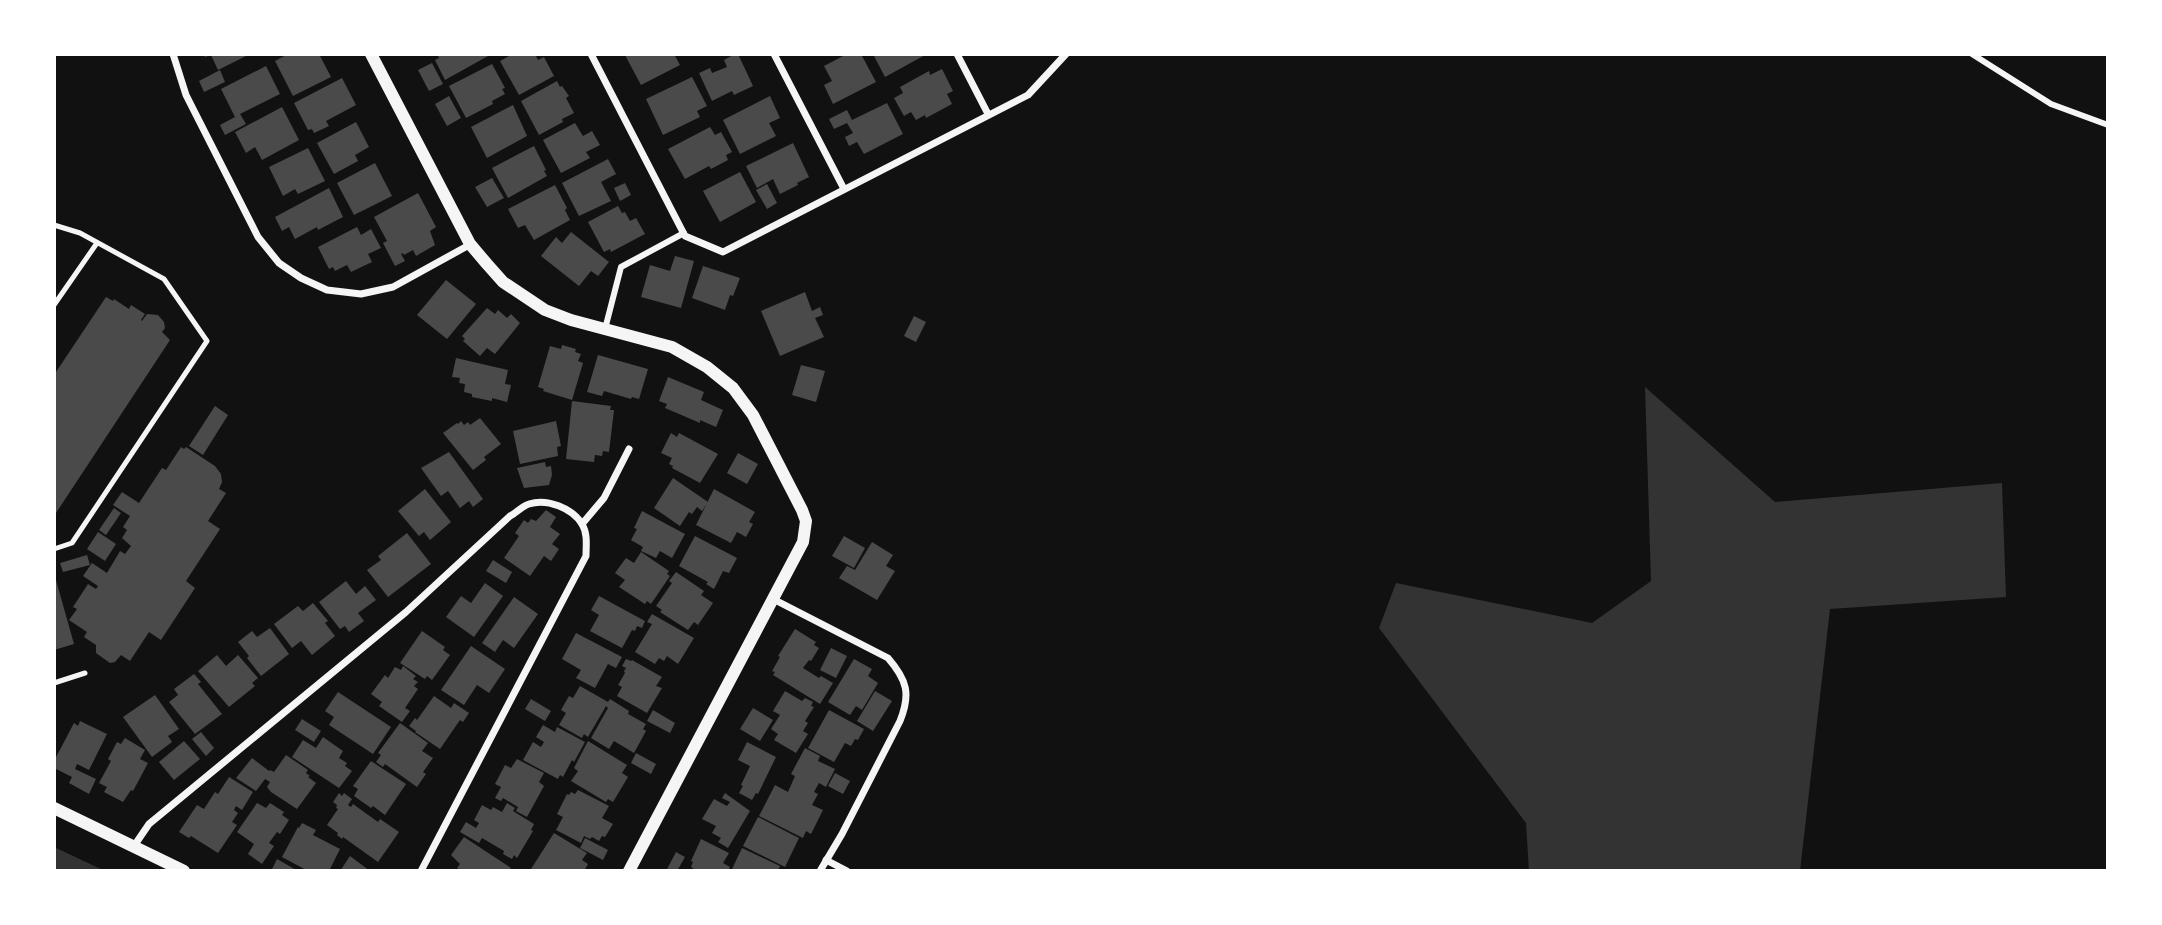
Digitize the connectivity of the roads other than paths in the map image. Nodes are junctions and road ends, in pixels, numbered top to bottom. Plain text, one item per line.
1 (173, 54) edge
2 (372, 54) edge
3 (591, 54) edge
4 (774, 54) edge
5 (957, 54) edge
6 (1066, 54) edge
7 (1972, 54) edge
8 (988, 114) junction
9 (2108, 125) edge
10 (844, 189) junction
11 (54, 225) edge
12 (684, 233) junction
13 (97, 243) junction
14 (471, 244) junction
15 (54, 305) edge
16 (605, 329) junction
17 (629, 449) dead end
18 (582, 524) junction
19 (54, 549) edge
20 (774, 599) junction
21 (85, 673) dead end
22 (54, 683) edge
23 (54, 808) edge
24 (134, 846) junction
25 (826, 860) junction
26 (184, 871) edge
27 (421, 871) edge
28 (629, 871) edge
29 (820, 871) edge
30 (847, 871) edge

1 - 14 street
2 - 14 street
3 - 12 street
4 - 10 street
5 - 8 street
6 - 8 street
7 - 9 street
8 - 10 street
10 - 12 street
11 - 13 lane
12 - 16 street
13 - 15 lane
13 - 19 lane
14 - 16 street
16 - 20 street
17 - 18 street
18 - 24 street
18 - 27 street
20 - 25 street
20 - 28 street
21 - 22 lane
23 - 24 street
24 - 26 street
25 - 29 street
25 - 30 street

